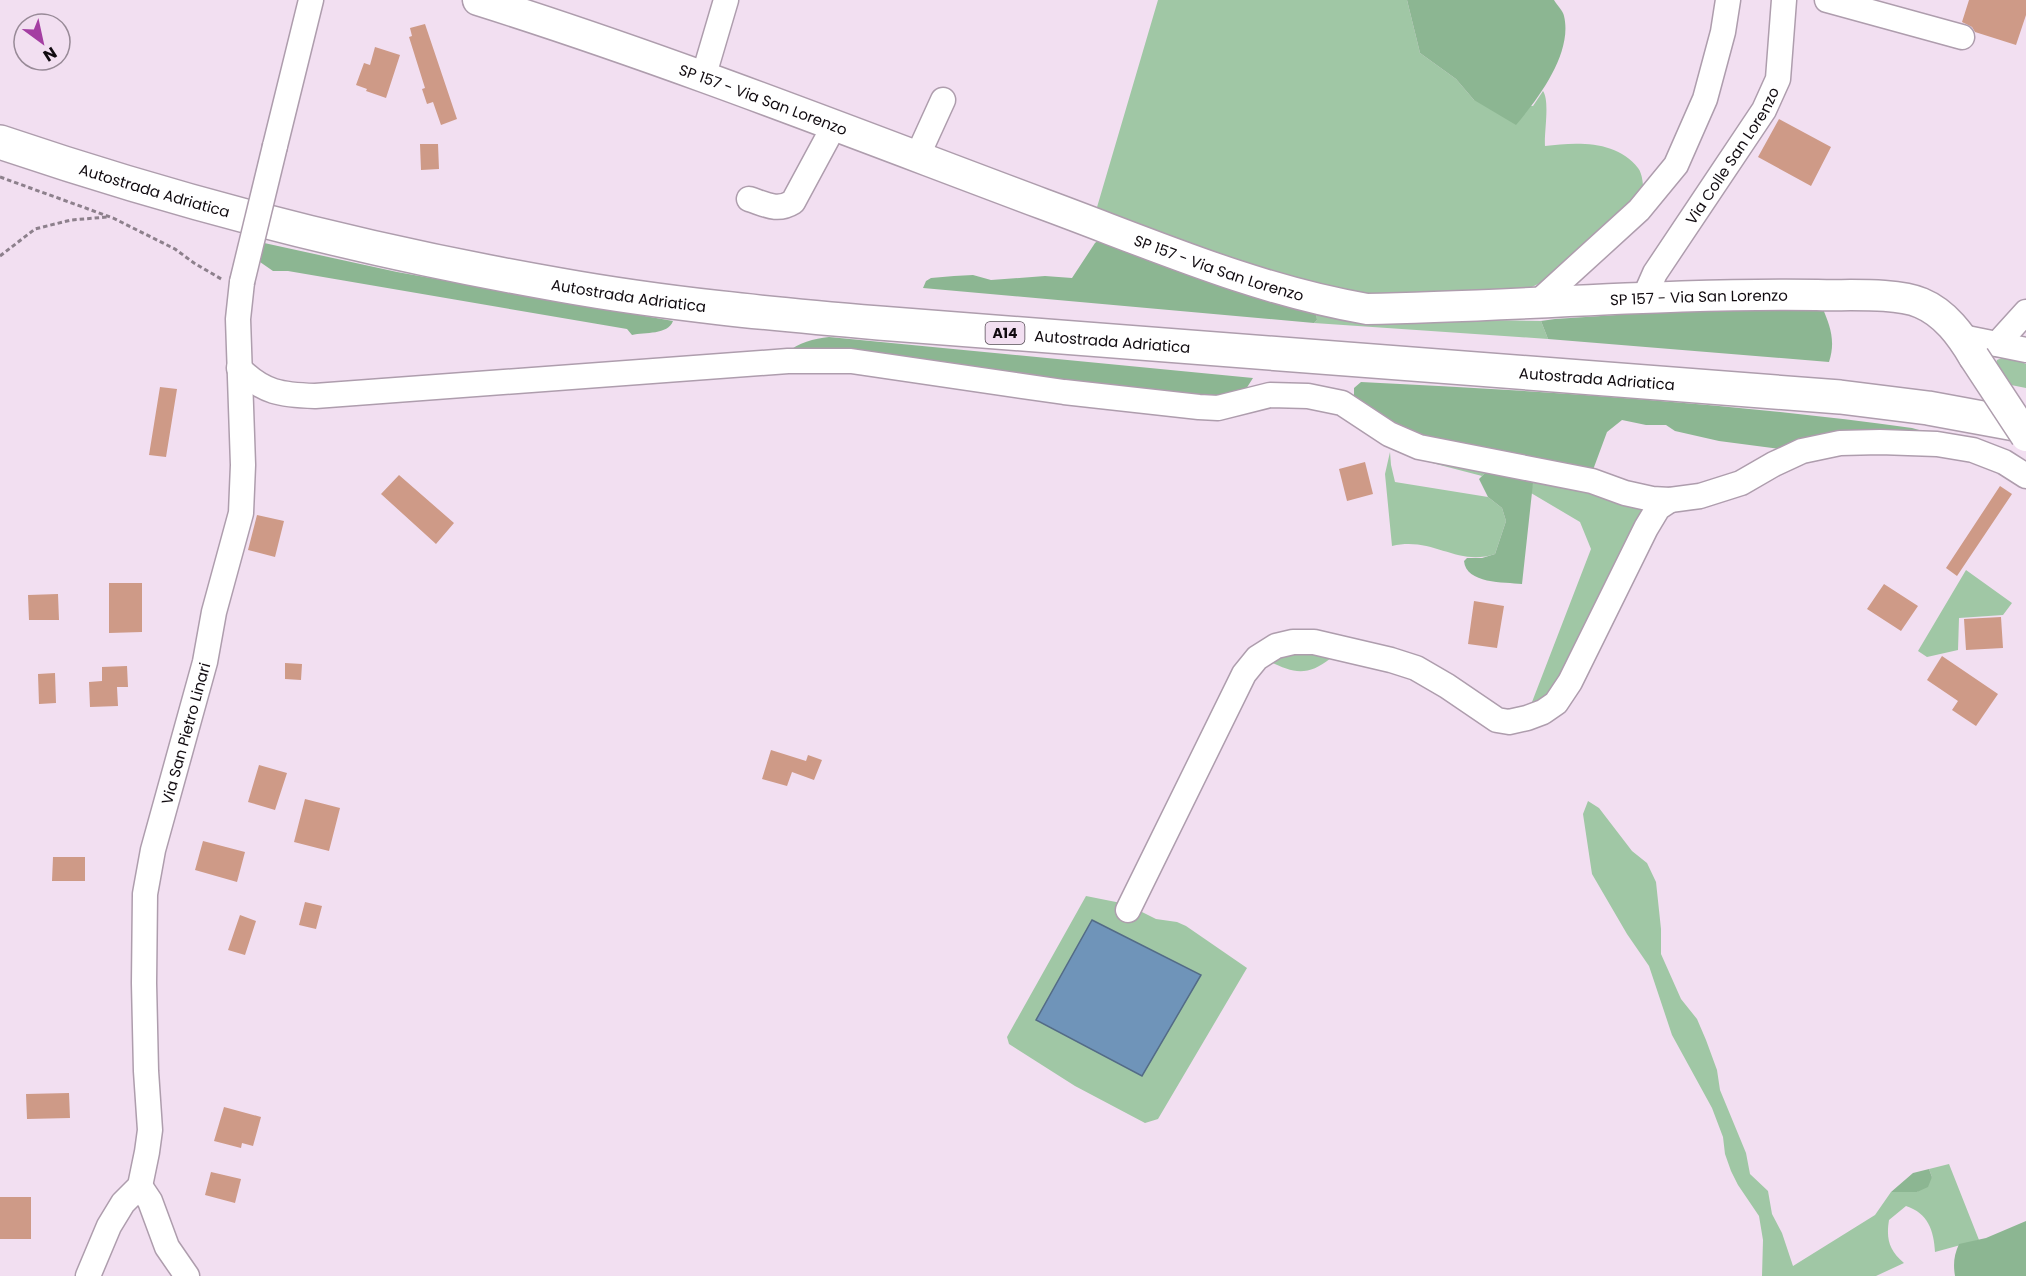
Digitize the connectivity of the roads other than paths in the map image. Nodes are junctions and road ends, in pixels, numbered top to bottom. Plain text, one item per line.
1 (311, 0) edge
2 (478, 0) edge
3 (726, 0) edge
4 (1728, 0) edge
5 (1784, 0) edge
6 (1827, 0) edge
7 (1962, 37) dead end
8 (704, 78) junction
9 (943, 100) dead end
10 (0, 119) edge
11 (834, 126) junction
12 (0, 142) edge
13 (917, 157) junction
14 (749, 199) dead end
15 (1644, 298) junction
16 (1538, 302) junction
17 (2026, 312) edge
18 (1977, 346) junction
19 (2026, 351) edge
20 (239, 368) junction
21 (2026, 402) edge
22 (2026, 426) edge
23 (2026, 436) edge
24 (2026, 476) edge
25 (1670, 500) junction
26 (1128, 910) dead end
27 (141, 1186) junction
28 (88, 1276) edge
29 (187, 1276) edge

1 - 20 street, Via San Pietro Linari, bridge
2 - 8 main road, SP 157 - Via San Lorenzo
3 - 8 street
4 - 16 street
5 - 15 street, Via Colle San Lorenzo
6 - 7 street
8 - 11 main road, SP 157 - Via San Lorenzo
9 - 13 street
10 - 21 highway, Autostrada Adriatica / A14
11 - 13 main road, SP 157 - Via San Lorenzo
11 - 14 street
12 - 22 highway, Autostrada Adriatica / A14
13 - 16 main road, SP 157 - Via San Lorenzo
15 - 16 main road, SP 157 - Via San Lorenzo
15 - 18 main road, SP 157 - Via San Lorenzo
17 - 18 street
18 - 19 street
18 - 23 main road, SP 157 - Via San Lorenzo, bridge
20 - 25 street
20 - 27 street, Via San Pietro Linari
24 - 25 street
25 - 26 street
27 - 28 street
27 - 29 street

